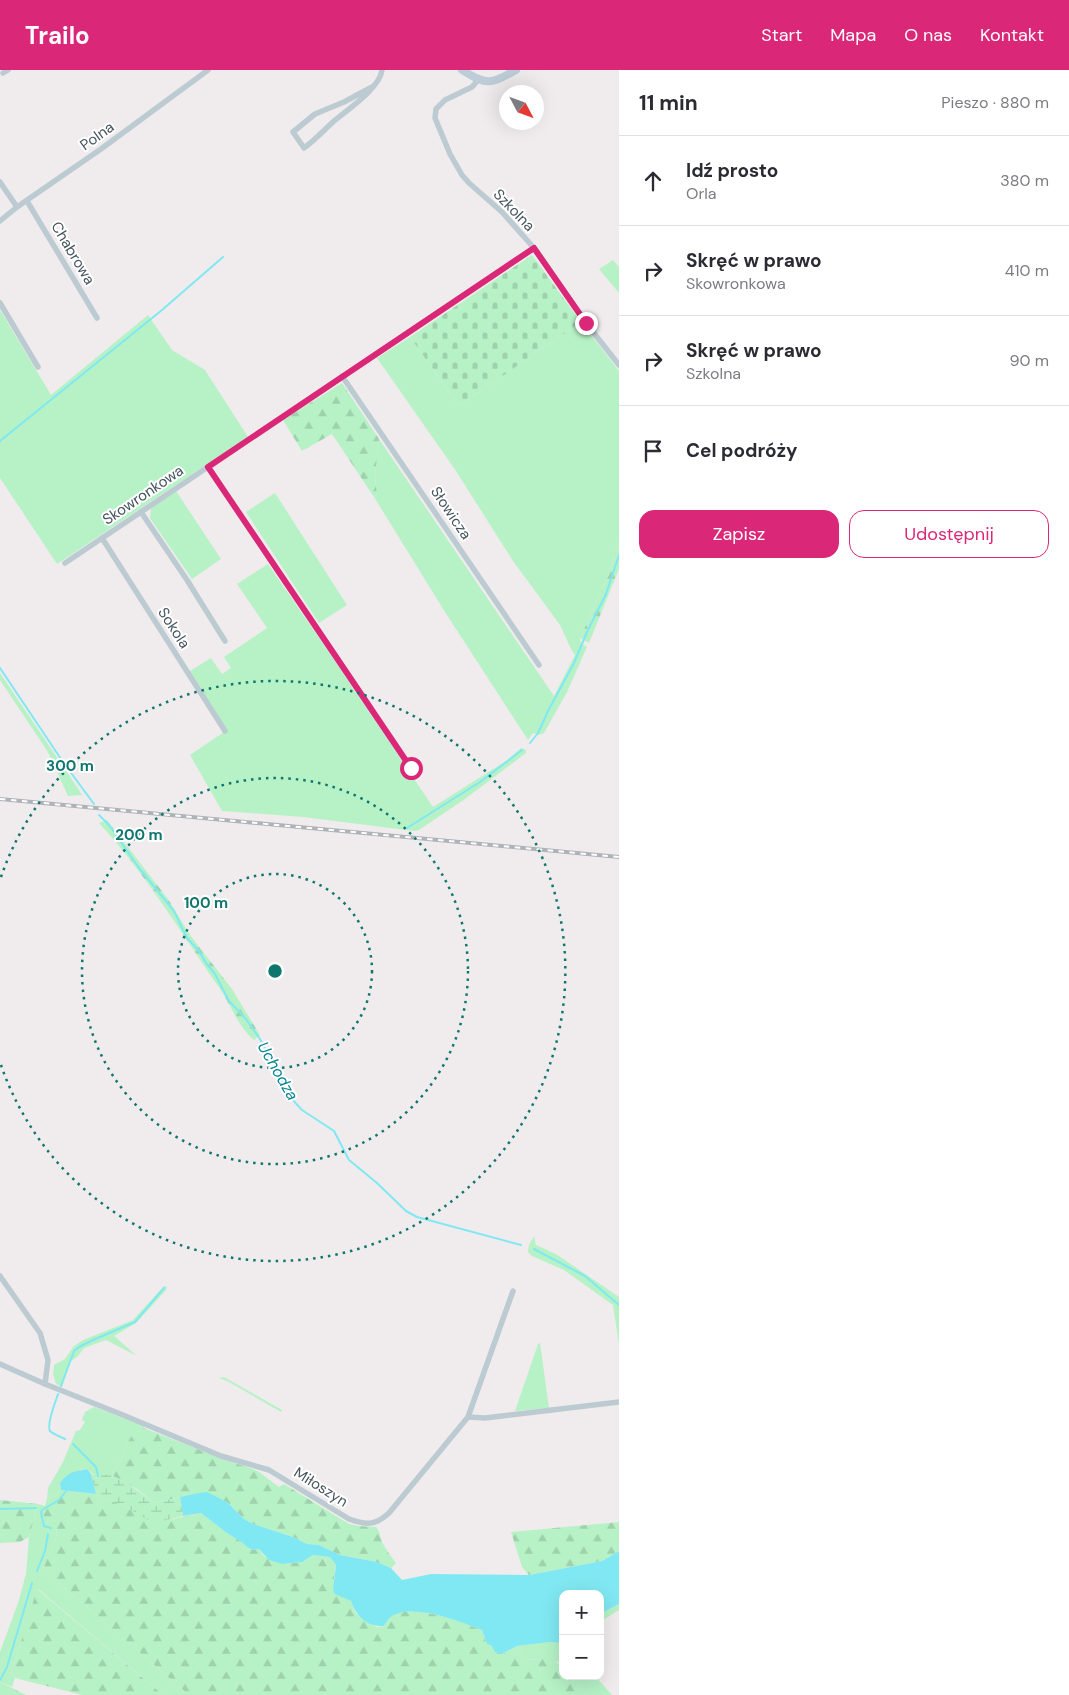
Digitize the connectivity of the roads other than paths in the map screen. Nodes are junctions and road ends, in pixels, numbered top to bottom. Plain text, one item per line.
1 (208, 70) edge
2 (382, 70) edge
3 (462, 70) edge
4 (516, 70) edge
5 (478, 80) junction
6 (372, 87) junction
7 (0, 182) edge
8 (27, 200) junction
9 (17, 207) junction
10 (0, 221) edge
11 (534, 248) junction
12 (0, 303) edge
13 (97, 318) dead end
14 (619, 365) edge
15 (38, 366) dead end
16 (342, 376) junction
17 (208, 467) junction
18 (141, 512) junction
19 (102, 538) junction
20 (65, 563) dead end
21 (225, 641) dead end
22 (539, 665) dead end
23 (225, 731) dead end
24 (411, 768) dead end
25 (0, 1276) edge
26 (513, 1291) dead end
27 (0, 1364) edge
28 (45, 1384) junction
29 (619, 1402) edge
30 (468, 1417) junction

1 - 8 street, Polna
2 - 6 street
3 - 5 street
4 - 5 street
5 - 11 street, Szkolna
6 - 6 street
7 - 9 street
8 - 9 street, Polna
8 - 13 street, Chabrowa
9 - 10 street, Polna
11 - 14 street, Szkolna
11 - 16 street, Skowronkowa
12 - 15 street
16 - 17 street, Skowronkowa
16 - 22 street, Słowicza
17 - 18 street, Skowronkowa
17 - 24 street
18 - 19 street, Skowronkowa
18 - 21 street
19 - 20 street, Skowronkowa
19 - 23 street, Sokola
25 - 28 street
26 - 30 street, Miłoszyn
27 - 28 street, Miłoszyn
28 - 30 street, Miłoszyn
29 - 30 street

